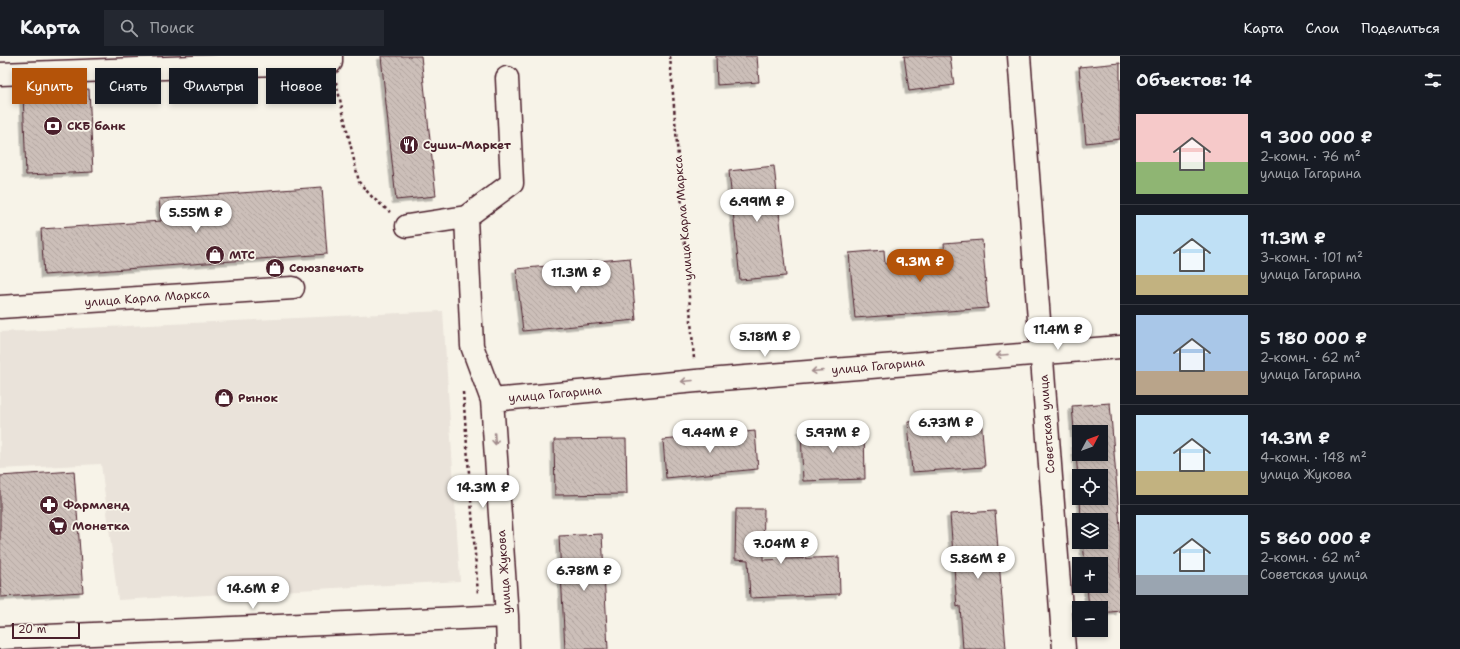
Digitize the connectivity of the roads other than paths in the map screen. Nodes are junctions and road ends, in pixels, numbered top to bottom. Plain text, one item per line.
1 (1019, 56) edge
2 (331, 59) edge
3 (0, 74) edge
4 (507, 78) dead end
5 (466, 217) junction
6 (407, 226) road end
7 (293, 288) dead end
8 (0, 307) edge
9 (1120, 346) edge
10 (1041, 352) junction
11 (492, 400) junction
12 (507, 616) junction
13 (0, 638) edge
14 (508, 649) edge
15 (1064, 649) edge

1 - 10 street, Советская улица
2 - 3 street
4 - 5 street
5 - 6 street
5 - 11 street, улица Жукова
7 - 8 street, улица Карла Маркса
9 - 10 street, улица Гагарина
10 -> 11 street, улица Гагарина
10 - 15 street, Советская улица
11 -> 12 street, улица Жукова
12 - 13 street
12 - 14 street, улица Жукова

